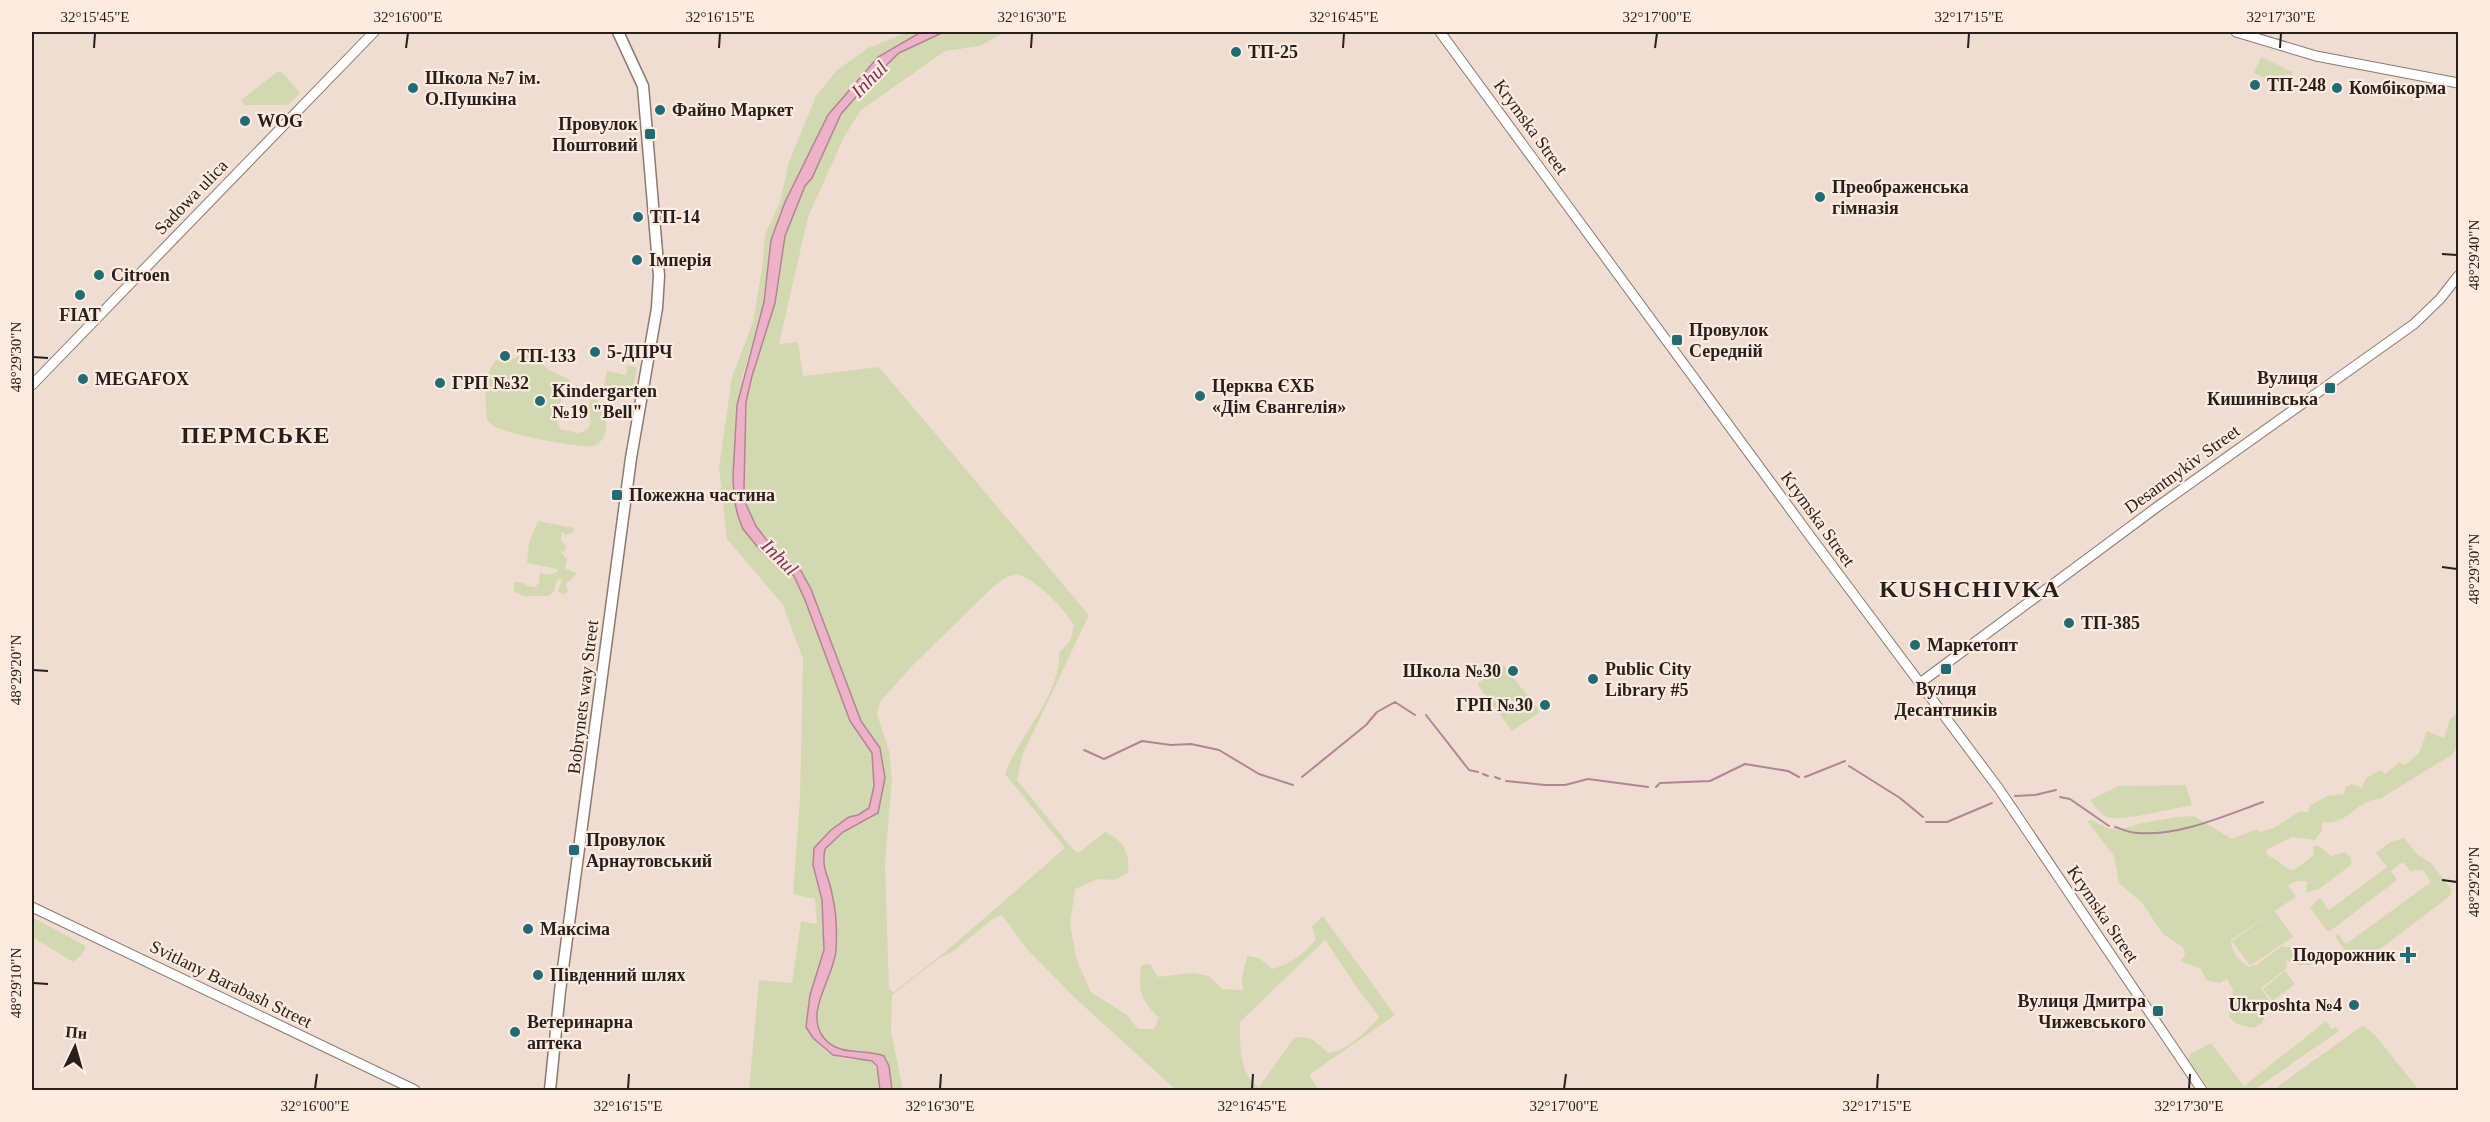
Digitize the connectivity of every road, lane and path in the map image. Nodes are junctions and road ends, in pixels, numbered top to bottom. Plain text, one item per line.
1 (374, 32) edge
2 (618, 32) edge
3 (1440, 32) edge
4 (2236, 32) edge
5 (2458, 83) edge
6 (2458, 276) edge
7 (32, 385) edge
8 (1920, 683) junction
9 (32, 907) edge
10 (415, 1090) edge
11 (550, 1090) edge
12 (2202, 1090) edge

1 - 7 street, Sadowa ulica
2 - 11 main road, Bobrynets way Street
3 - 8 street, Krymska Street
4 - 5 street
6 - 8 street, Desantnykiv Street
8 - 12 street, Krymska Street
9 - 10 street, Svitlany Barabash Street

